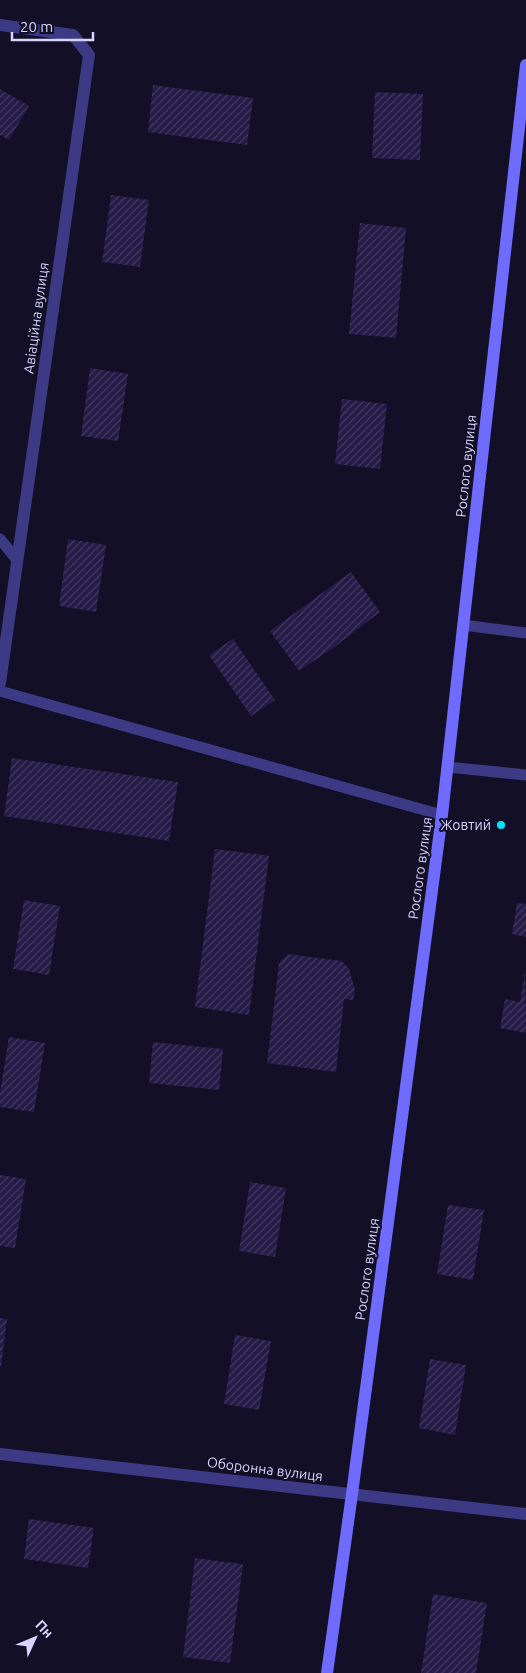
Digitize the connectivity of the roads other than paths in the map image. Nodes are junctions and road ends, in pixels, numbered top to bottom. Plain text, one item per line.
1 (0, 25) edge
2 (526, 65) edge
3 (0, 539) edge
4 (17, 560) junction
5 (463, 625) junction
6 (526, 633) edge
7 (0, 683) edge
8 (0, 691) edge
9 (448, 767) junction
10 (526, 775) edge
11 (442, 815) junction
12 (0, 1454) edge
13 (352, 1494) junction
14 (526, 1514) edge
15 (327, 1673) edge

1 - 4 street, Авіаційна вулиця
2 - 5 street, Рослого вулиця
3 - 4 lane
4 - 7 street, Авіаційна вулиця
5 - 6 lane
5 - 9 street, Рослого вулиця
8 - 11 lane
9 - 10 lane
9 - 11 street, Рослого вулиця
11 - 13 street, Рослого вулиця
12 - 13 street, Оборонна вулиця
13 - 14 street, Оборонна вулиця
13 - 15 street, Рослого вулиця

